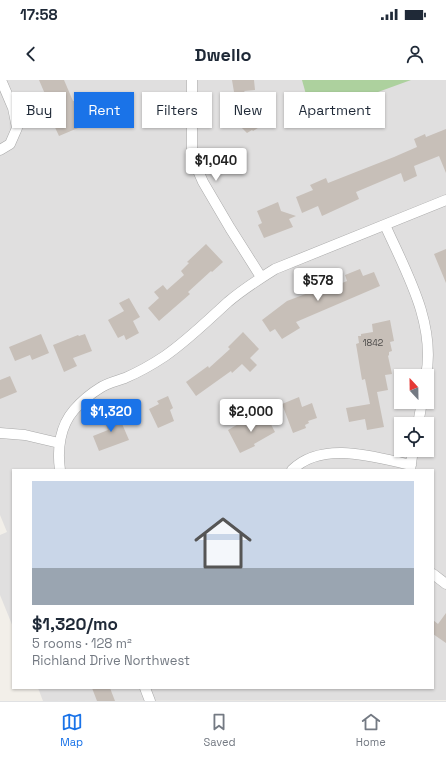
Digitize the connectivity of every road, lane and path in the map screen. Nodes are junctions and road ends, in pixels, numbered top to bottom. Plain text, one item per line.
1 (1, 80) edge
2 (192, 80) edge
3 (0, 150) edge
4 (446, 200) edge
5 (385, 225) junction
6 (261, 277) junction
7 (428, 369) edge
8 (0, 433) edge
9 (59, 443) junction
10 (413, 457) edge
11 (411, 467) edge
12 (60, 469) edge
13 (293, 469) edge
14 (434, 575) edge
15 (446, 584) edge
16 (145, 689) edge
17 (150, 701) edge

1 - 3 street
2 - 6 street
4 - 5 street
5 - 6 street
5 - 7 street
6 - 9 street
8 - 9 street
9 - 12 street
10 - 11 street
11 - 13 street
14 - 15 street
16 - 17 street

